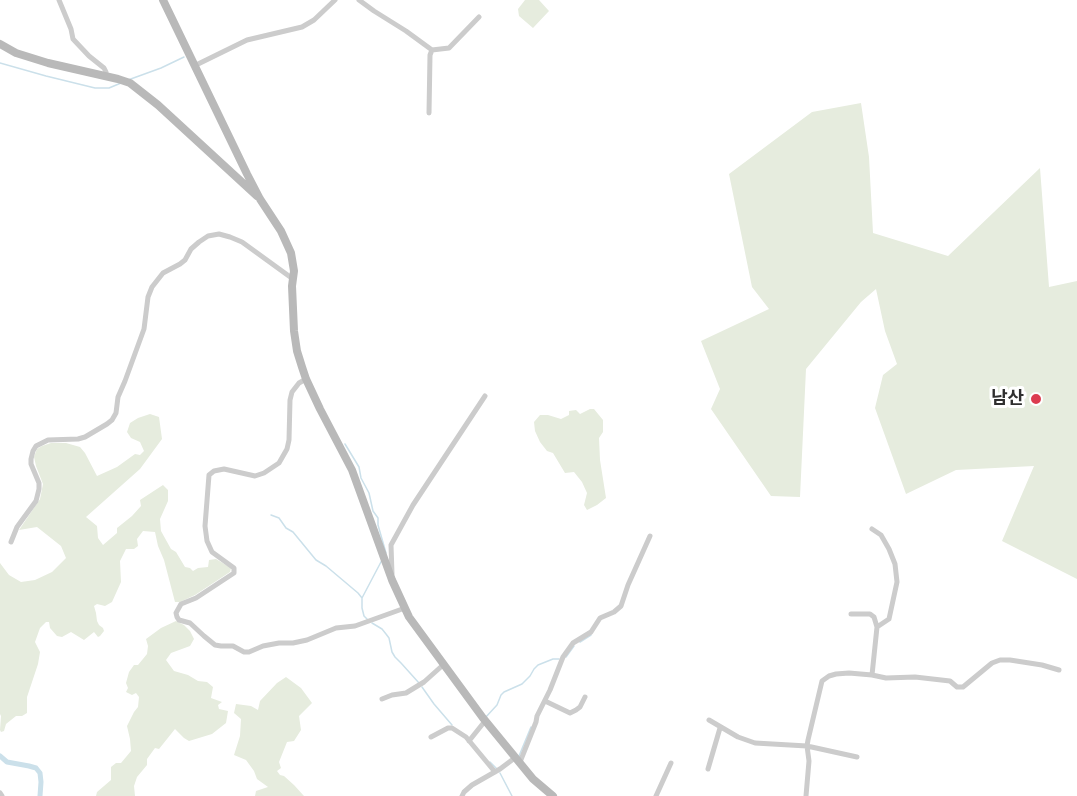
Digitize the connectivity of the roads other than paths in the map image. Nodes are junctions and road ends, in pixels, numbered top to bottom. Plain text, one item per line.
1 (59, 0) edge
2 (163, 0) edge
3 (335, 0) edge
4 (359, 0) edge
5 (479, 16) dead end
6 (0, 44) edge
7 (432, 50) junction
8 (194, 66) junction
9 (106, 77) junction
10 (429, 113) dead end
11 (260, 199) junction
12 (293, 279) junction
13 (306, 379) junction
14 (485, 396) dead end
15 (872, 529) dead end
16 (650, 536) dead end
17 (11, 542) dead end
18 (392, 580) junction
19 (405, 608) junction
20 (852, 614) dead end
21 (877, 627) junction
22 (443, 665) junction
23 (1059, 670) dead end
24 (872, 675) junction
25 (585, 697) dead end
26 (382, 699) dead end
27 (545, 701) junction
28 (484, 720) junction
29 (708, 720) dead end
30 (720, 728) junction
31 (432, 737) dead end
32 (470, 741) junction
33 (807, 746) junction
34 (857, 757) dead end
35 (517, 759) junction
36 (671, 763) dead end
37 (708, 769) dead end
38 (498, 771) junction
39 (462, 796) edge
40 (553, 796) edge
41 (656, 796) edge
42 (806, 796) edge

1 - 9 street
2 - 8 main road
3 - 8 street
4 - 7 street
5 - 7 street
6 - 9 main road
7 - 10 street
8 - 11 main road
9 - 11 main road
11 - 12 main road
12 - 13 main road
12 - 17 street
13 - 18 main road
13 - 19 street
14 - 18 street
15 - 21 street
16 - 27 street
18 - 19 main road
19 - 22 main road
20 - 21 street
21 - 24 street
22 - 26 street
22 - 28 main road
23 - 24 street
24 - 33 street
25 - 27 street
27 - 35 street
28 - 32 street
28 - 35 main road
29 - 30 street
30 - 33 street
30 - 37 street
31 - 32 street
32 - 38 street
33 - 34 street
33 - 42 street
35 - 38 street
35 - 40 main road
36 - 41 street
38 - 39 street

